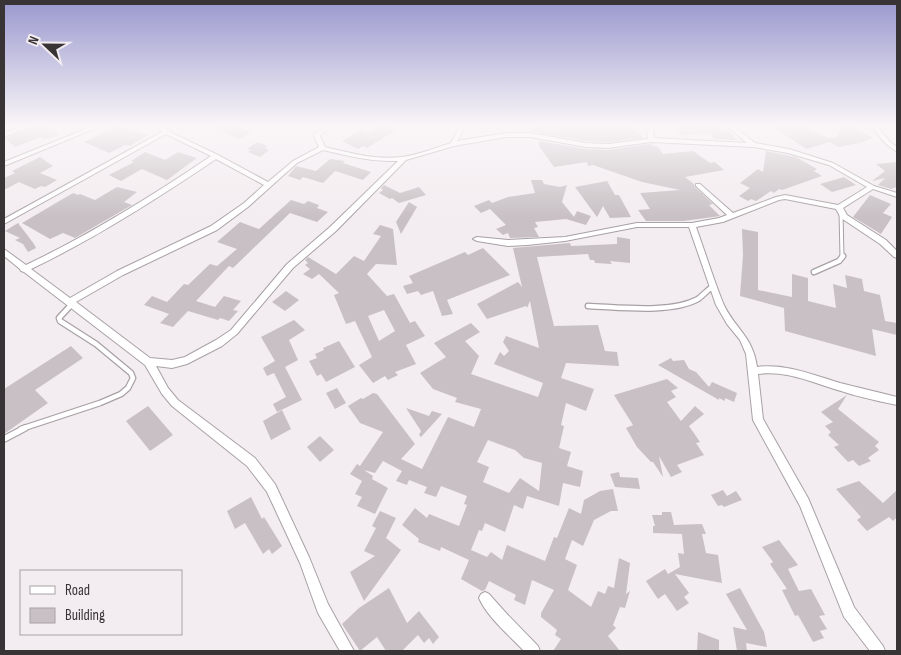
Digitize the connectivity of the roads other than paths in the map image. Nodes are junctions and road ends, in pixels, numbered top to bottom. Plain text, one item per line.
1 (22, 157) edge
2 (122, 157) edge
3 (215, 157) edge
4 (217, 157) edge
5 (305, 157) edge
6 (356, 157) edge
7 (412, 157) edge
8 (807, 157) edge
9 (404, 159) junction
10 (4, 164) edge
11 (269, 185) junction
12 (698, 185) dead end
13 (872, 187) junction
14 (897, 195) edge
15 (840, 209) junction
16 (732, 216) junction
17 (4, 222) edge
18 (692, 225) junction
19 (477, 238) dead end
20 (4, 252) edge
21 (897, 255) edge
22 (24, 269) junction
23 (814, 272) dead end
24 (713, 286) junction
25 (71, 303) junction
26 (588, 306) dead end
27 (148, 362) junction
28 (754, 371) junction
29 (897, 401) edge
30 (4, 439) edge
31 (485, 598) dead end
32 (346, 651) edge
33 (533, 651) edge
34 (878, 651) edge

1 - 10 street
2 - 17 street
3 - 22 street
4 - 11 street
5 - 11 street
6 - 9 street
7 - 9 street
8 - 13 street
9 - 27 street
11 - 25 street
12 - 16 street
13 - 14 street
13 - 15 street
15 - 16 street
15 - 21 street
15 - 23 lane
16 - 18 street
18 - 19 street
18 - 24 street
20 - 22 street
22 - 25 street
24 - 26 lane
24 - 28 street
25 - 27 street
25 - 30 lane
27 - 32 street
28 - 29 street
28 - 34 street
31 - 33 street

